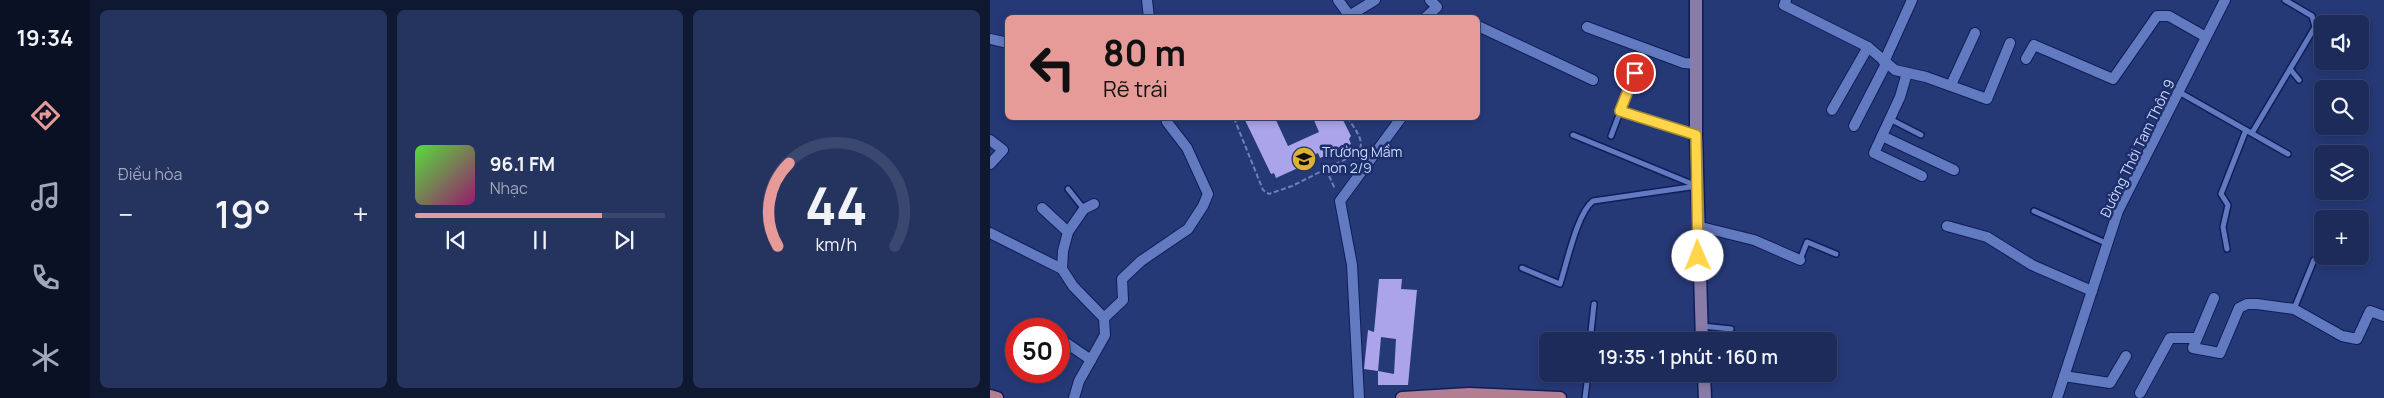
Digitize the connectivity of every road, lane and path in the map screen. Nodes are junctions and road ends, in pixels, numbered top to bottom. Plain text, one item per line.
1 (1147, 0) edge
2 (1338, 0) edge
3 (1375, 0) edge
4 (1430, 0) edge
5 (1696, 0) edge
6 (1786, 0) edge
7 (1912, 0) edge
8 (2225, 0) edge
9 (2286, 0) edge
10 (1149, 15) edge
11 (1349, 15) edge
12 (1353, 15) edge
13 (1429, 15) edge
14 (1480, 27) edge
15 (1587, 28) dead end
16 (1975, 34) dead end
17 (2206, 37) junction
18 (990, 39) edge
19 (1005, 41) edge
20 (2010, 43) dead end
21 (1868, 48) junction
22 (2026, 58) dead end
23 (1885, 63) junction
24 (1697, 64) junction
25 (2290, 69) junction
26 (1907, 72) junction
27 (1635, 73) dead end
28 (1593, 80) dead end
29 (2299, 80) dead end
30 (1951, 85) junction
31 (2179, 92) junction
32 (1832, 110) dead end
33 (1620, 111) junction
34 (1890, 119) junction
35 (1170, 120) edge
36 (1235, 120) edge
37 (1349, 120) edge
38 (1401, 120) edge
39 (1854, 126) dead end
40 (2246, 130) junction
41 (1921, 134) dead end
42 (2252, 134) junction
43 (1573, 135) dead end
44 (1696, 135) junction
45 (1611, 136) dead end
46 (1882, 136) junction
47 (990, 140) edge
48 (2288, 154) dead end
49 (990, 164) edge
50 (1326, 169) junction
51 (1954, 170) dead end
52 (1922, 176) dead end
53 (1697, 186) junction
54 (1068, 190) dead end
55 (1340, 201) junction
56 (1094, 204) dead end
57 (1042, 208) dead end
58 (1084, 210) junction
59 (2034, 211) dead end
60 (1697, 226) junction
61 (1947, 226) dead end
62 (1068, 232) junction
63 (990, 233) edge
64 (990, 237) edge
65 (1010, 243) junction
66 (2108, 244) junction
67 (2227, 249) dead end
68 (1836, 254) dead end
69 (1800, 260) joint
70 (2314, 260) dead end
71 (1522, 268) dead end
72 (1062, 269) junction
73 (2092, 291) junction
74 (2214, 298) dead end
75 (1594, 304) dead end
76 (2294, 308) junction
77 (2384, 316) edge
78 (1104, 318) junction
79 (1702, 326) junction
80 (1731, 329) dead end
81 (1591, 332) edge
82 (1702, 332) edge
83 (2197, 338) junction
84 (1070, 346) edge
85 (2126, 356) dead end
86 (1091, 360) junction
87 (2064, 376) junction
88 (1587, 382) edge
89 (1704, 382) edge
90 (2140, 393) dead end
91 (990, 396) edge
92 (998, 398) edge
93 (1074, 398) edge
94 (1359, 398) edge
95 (1402, 398) edge
96 (1560, 398) edge
97 (1586, 398) edge
98 (1705, 398) edge
99 (2057, 398) edge

1 - 10 street
2 - 11 street
3 - 12 street
4 - 13 street
5 - 24 main road
6 - 21 street
7 - 23 street
8 - 17 street, Đường Thời Tam Thôn 9
9 - 25 lane
14 - 28 street
15 - 24 street
16 - 30 street
17 - 22 street
17 - 31 street, Đường Thời Tam Thôn 9
18 - 19 street
20 - 30 street
21 - 23 street
21 - 32 street
23 - 26 street
23 - 39 street
24 - 44 main road
25 - 29 lane
25 - 42 lane
26 - 30 street
26 - 34 street
27 - 33 lane
31 - 40 lane
31 - 66 street, Đường Thời Tam Thôn 9
33 - 44 lane
33 - 45 lane
34 - 41 lane
34 - 46 street
35 - 78 street
36 - 50 path
37 - 50 path
38 - 55 street
40 - 42 lane
40 - 67 lane
42 - 48 lane
43 - 53 lane
44 - 53 main road
46 - 51 street
46 - 52 street
47 - 49 street
50 - 55 path
53 - 60 main road
53 - 71 lane
54 - 58 lane
55 - 94 street
56 - 58 street
57 - 62 street
58 - 62 street
59 - 66 lane
60 - 69 street
60 - 79 main road
61 - 73 street
62 - 72 street
63 - 65 street
64 - 65 street
65 - 72 street
66 - 73 street, Đường Thời Tam Thôn 9
68 - 69 lane
70 - 76 lane
72 - 78 street
73 - 87 street, Đường Thời Tam Thôn 9
74 - 83 street
75 - 81 lane
76 - 77 street
76 - 83 street
78 - 86 street
79 - 80 lane
79 - 82 main road
83 - 90 street
84 - 86 street
85 - 87 street
86 - 93 street
87 - 99 street, Đường Thời Tam Thôn 9
88 - 97 lane
89 - 98 main road
91 - 92 main road
95 - 96 main road

